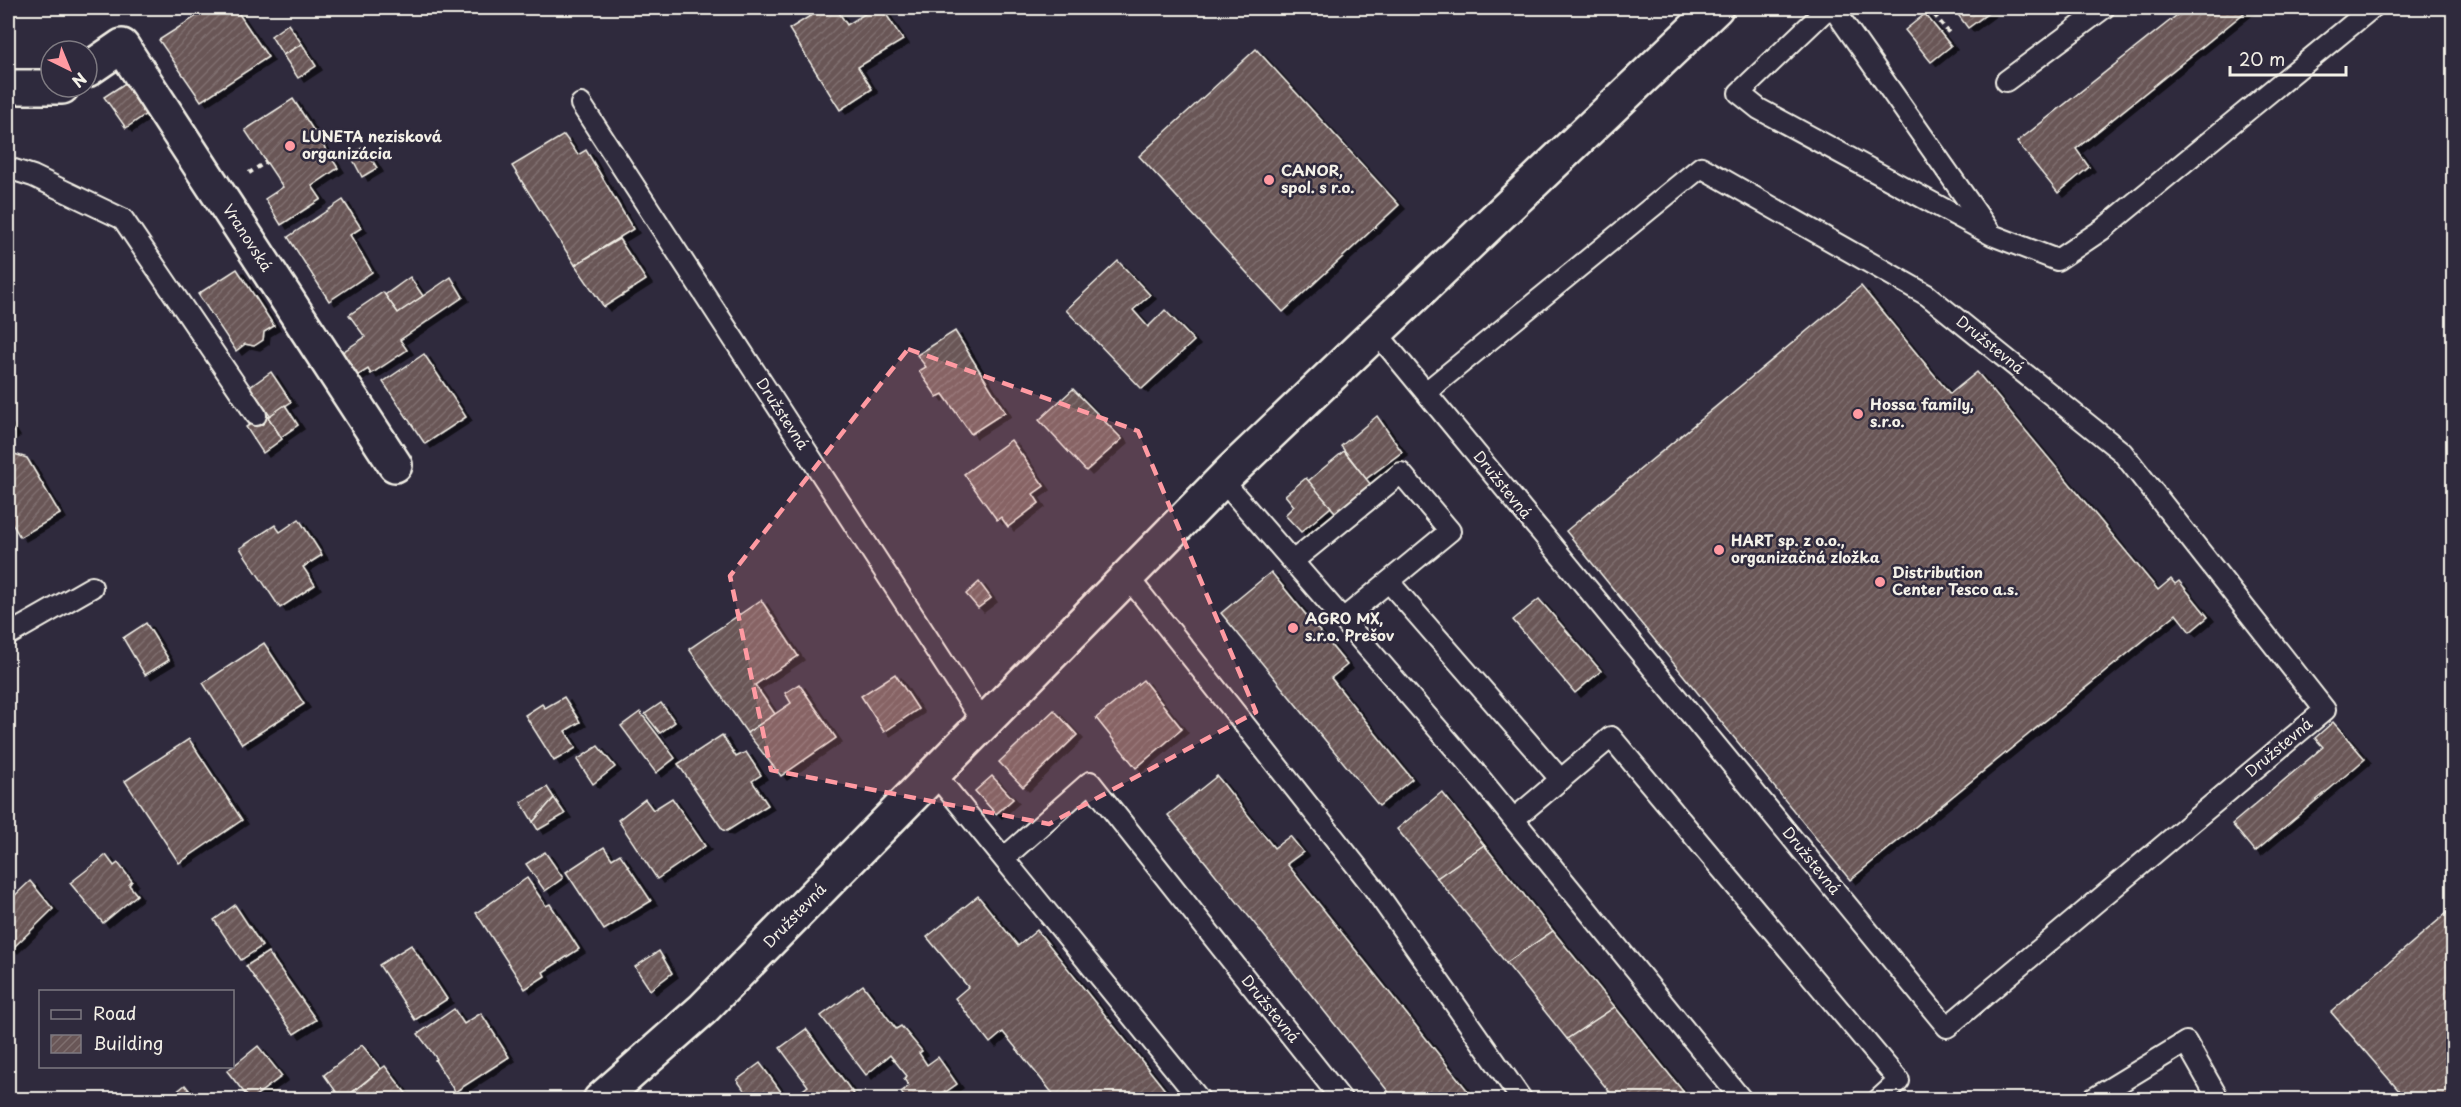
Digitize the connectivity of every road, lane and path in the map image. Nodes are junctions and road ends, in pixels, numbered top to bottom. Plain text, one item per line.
1 (1716, 8) edge
2 (1828, 8) edge
3 (1833, 8) edge
4 (1929, 8) edge
5 (2104, 8) edge
6 (2372, 8) edge
7 (1949, 33) dead end
8 (99, 62) edge
9 (2006, 81) dead end
10 (8, 87) edge
11 (39, 87) edge
12 (581, 104) dead end
13 (8, 168) edge
14 (1992, 236) junction
15 (1376, 332) junction
16 (1426, 392) junction
17 (256, 415) dead end
18 (395, 465) dead end
19 (1222, 480) junction
20 (1293, 561) junction
21 (1127, 576) junction
22 (1389, 582) junction
23 (92, 587) dead end
24 (1343, 619) junction
25 (8, 635) edge
26 (983, 723) junction
27 (934, 773) junction
28 (1561, 780) junction
29 (1514, 819) junction
30 (1004, 858) junction
31 (600, 1100) edge
32 (1200, 1100) edge
33 (1342, 1100) edge
34 (1522, 1100) edge
35 (1742, 1100) edge
36 (1878, 1100) edge
37 (2091, 1100) edge
38 (2219, 1100) edge

1 - 15 street, Družstevná
2 - 14 lane
3 - 14 lane
4 - 7 path
5 - 9 lane
6 - 14 lane
8 - 18 street, Vranovská
10 - 11 street
12 - 26 lane, Družstevná
13 - 17 lane
15 - 16 lane, Družstevná
15 - 19 street, Družstevná
16 - 16 lane, Družstevná
19 - 20 lane
19 - 21 street, Družstevná
20 - 22 lane
20 - 24 lane
21 - 26 street, Družstevná
21 - 34 lane
22 - 24 lane
22 - 28 lane
23 - 25 lane
24 - 29 lane
26 - 27 street, Družstevná
27 - 30 lane
27 - 31 street, Družstevná
28 - 29 lane
28 - 36 lane
29 - 35 lane
30 - 32 lane
30 - 33 lane, Družstevná
37 - 38 lane

